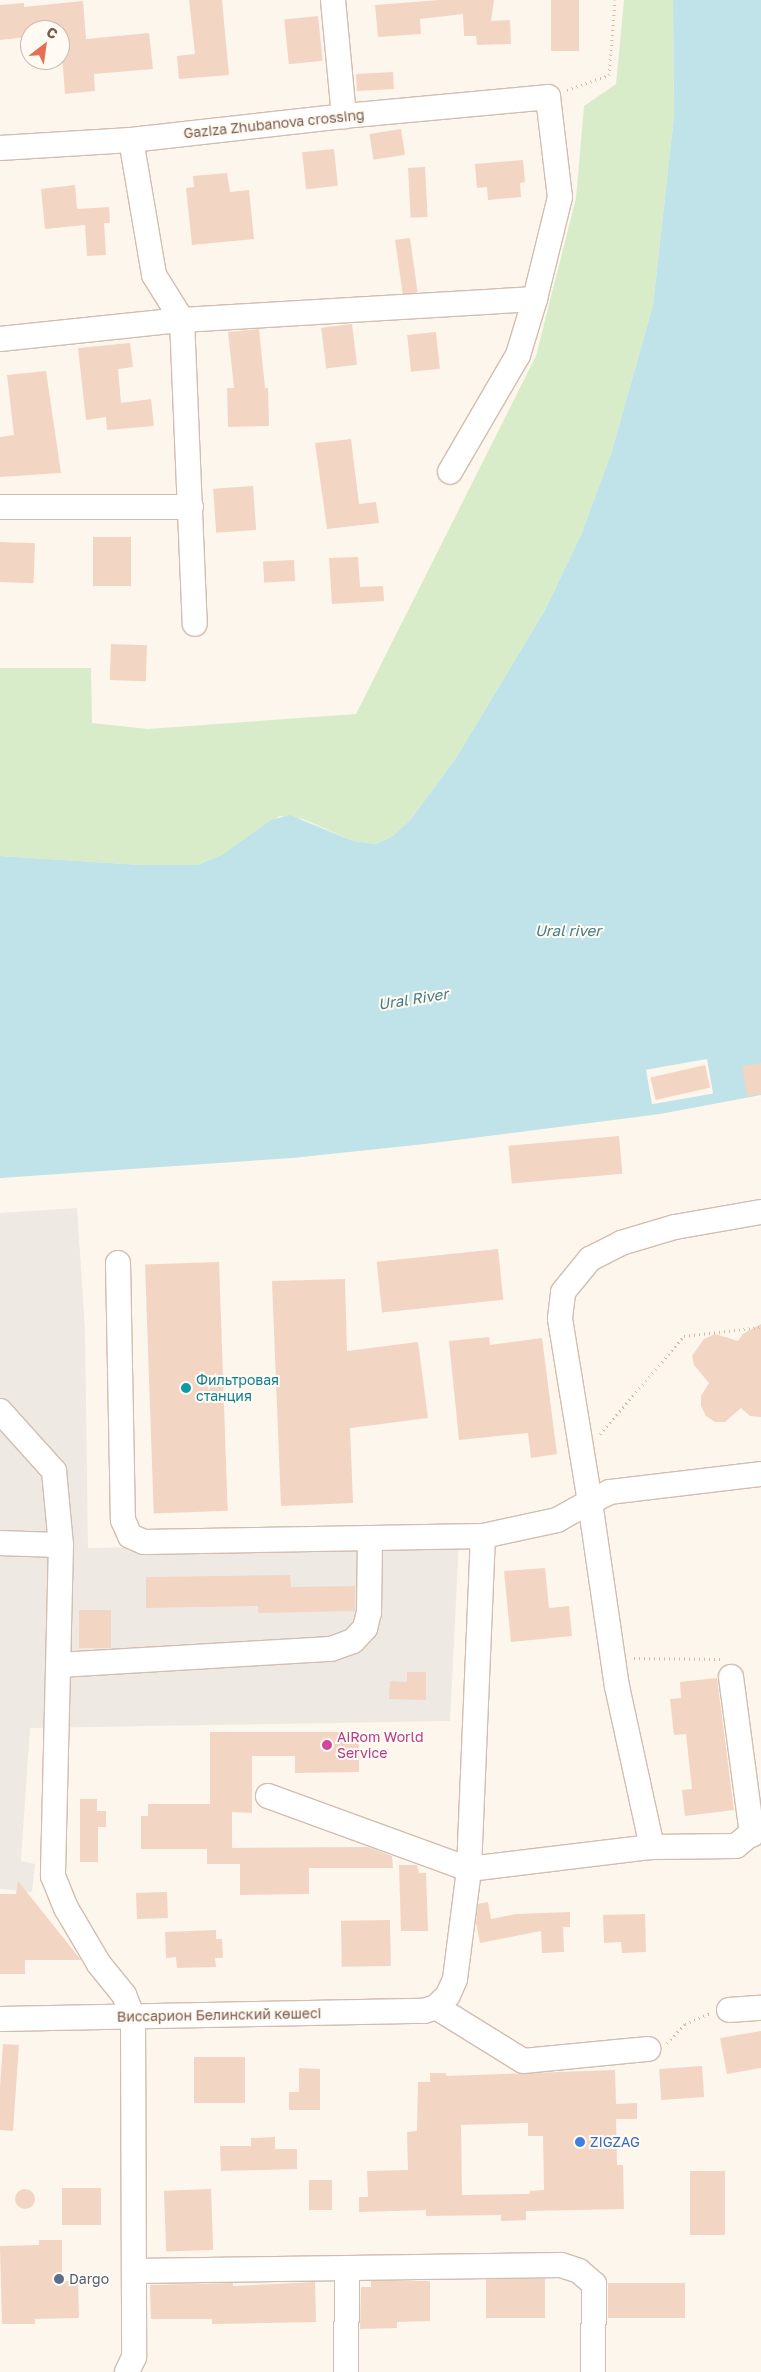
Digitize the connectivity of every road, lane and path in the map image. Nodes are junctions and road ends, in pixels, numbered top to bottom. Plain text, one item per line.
1 (333, 0) edge
2 (615, 0) edge
3 (548, 97) junction
4 (344, 116) junction
5 (131, 140) junction
6 (0, 148) edge
7 (536, 299) junction
8 (182, 320) junction
9 (0, 339) edge
10 (450, 472) dead end
11 (0, 507) edge
12 (191, 507) junction
13 (195, 624) dead end
14 (761, 1212) edge
15 (118, 1263) dead end
16 (761, 1327) edge
17 (0, 1411) edge
18 (582, 1455) junction
19 (761, 1474) edge
20 (590, 1502) junction
21 (483, 1536) junction
22 (370, 1538) junction
23 (0, 1544) edge
24 (61, 1545) junction
25 (613, 1658) junction
26 (59, 1665) junction
27 (731, 1677) joint
28 (268, 1796) dead end
29 (756, 1830) edge
30 (652, 1847) junction
31 (469, 1868) junction
32 (436, 2007) junction
33 (761, 2008) edge
34 (729, 2010) joint
35 (134, 2017) junction
36 (0, 2020) edge
37 (648, 2049) joint
38 (347, 2268) junction
39 (134, 2271) junction
40 (128, 2372) edge
41 (346, 2372) edge
42 (593, 2372) edge

1 - 4 street
2 - 3 path
3 - 4 street, Gaziza Zhubanova crossing
3 - 7 street
4 - 5 street, Gaziza Zhubanova crossing
5 - 6 street, Gaziza Zhubanova crossing
5 - 8 street
7 - 8 street
7 - 10 street
8 - 9 street
8 - 12 street
11 - 12 street
12 - 13 street
14 - 18 street
15 - 22 street
16 - 18 path
17 - 24 street
18 - 20 street
19 - 20 street
20 - 21 street
20 - 25 street
21 - 22 street
21 - 31 street
22 - 26 street
23 - 24 street
24 - 26 street
25 - 27 path
25 - 30 street
26 - 35 street
27 - 29 street
28 - 31 street
29 - 30 street
30 - 31 street
31 - 32 street
32 - 35 street, Виссарион Белинский көшесі
32 - 37 street
33 - 34 street
34 - 37 path
35 - 36 street, Виссарион Белинский көшесі
35 - 39 street
38 - 39 street
38 - 41 street
38 - 42 street
39 - 40 street

